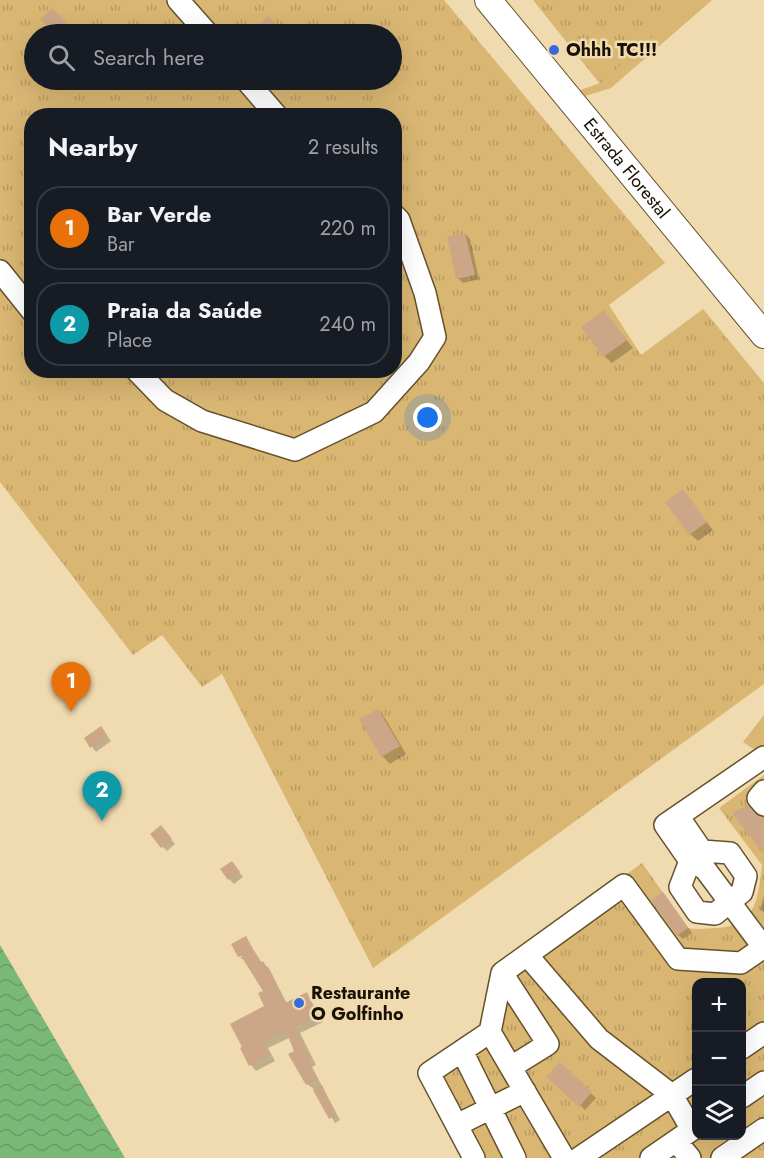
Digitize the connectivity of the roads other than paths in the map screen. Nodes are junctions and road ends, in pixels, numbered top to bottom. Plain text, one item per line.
1 (178, 0) edge
2 (488, 0) edge
3 (199, 24) edge
4 (255, 90) edge
5 (270, 108) edge
6 (402, 228) edge
7 (0, 271) edge
8 (24, 301) edge
9 (764, 335) edge
10 (144, 378) edge
11 (764, 757) edge
12 (764, 791) edge
13 (764, 805) edge
14 (699, 861) junction
15 (729, 903) junction
16 (764, 947) edge
17 (527, 955) junction
18 (502, 973) junction
19 (490, 1032) junction
20 (764, 1033) edge
21 (746, 1045) edge
22 (462, 1051) junction
23 (511, 1067) junction
24 (692, 1081) edge
25 (764, 1082) edge
26 (525, 1091) junction
27 (746, 1094) edge
28 (672, 1095) junction
29 (490, 1109) junction
30 (457, 1125) junction
31 (764, 1129) edge
32 (688, 1133) edge
33 (730, 1150) edge
34 (474, 1158) edge
35 (514, 1158) edge
36 (564, 1158) edge
37 (579, 1158) edge
38 (651, 1158) edge
39 (690, 1158) edge

1 - 3 lane
2 - 9 main road, Estrada Florestal
4 - 5 lane
6 - 10 lane
7 - 8 lane
11 - 14 lane
12 - 13 lane
14 - 15 lane
14 - 15 lane
14 - 15 lane
15 - 16 lane
16 - 17 lane
17 - 18 lane
17 - 28 lane
18 - 19 lane
18 - 23 lane
19 - 22 lane
19 - 23 lane
20 - 21 lane
22 - 29 lane
22 - 30 lane
23 - 26 lane
24 - 28 lane
25 - 27 lane
26 - 29 lane
26 - 36 lane
28 - 32 lane
28 - 37 lane
29 - 30 lane
29 - 35 lane
30 - 34 lane
31 - 33 lane
32 - 38 lane
32 - 39 lane

